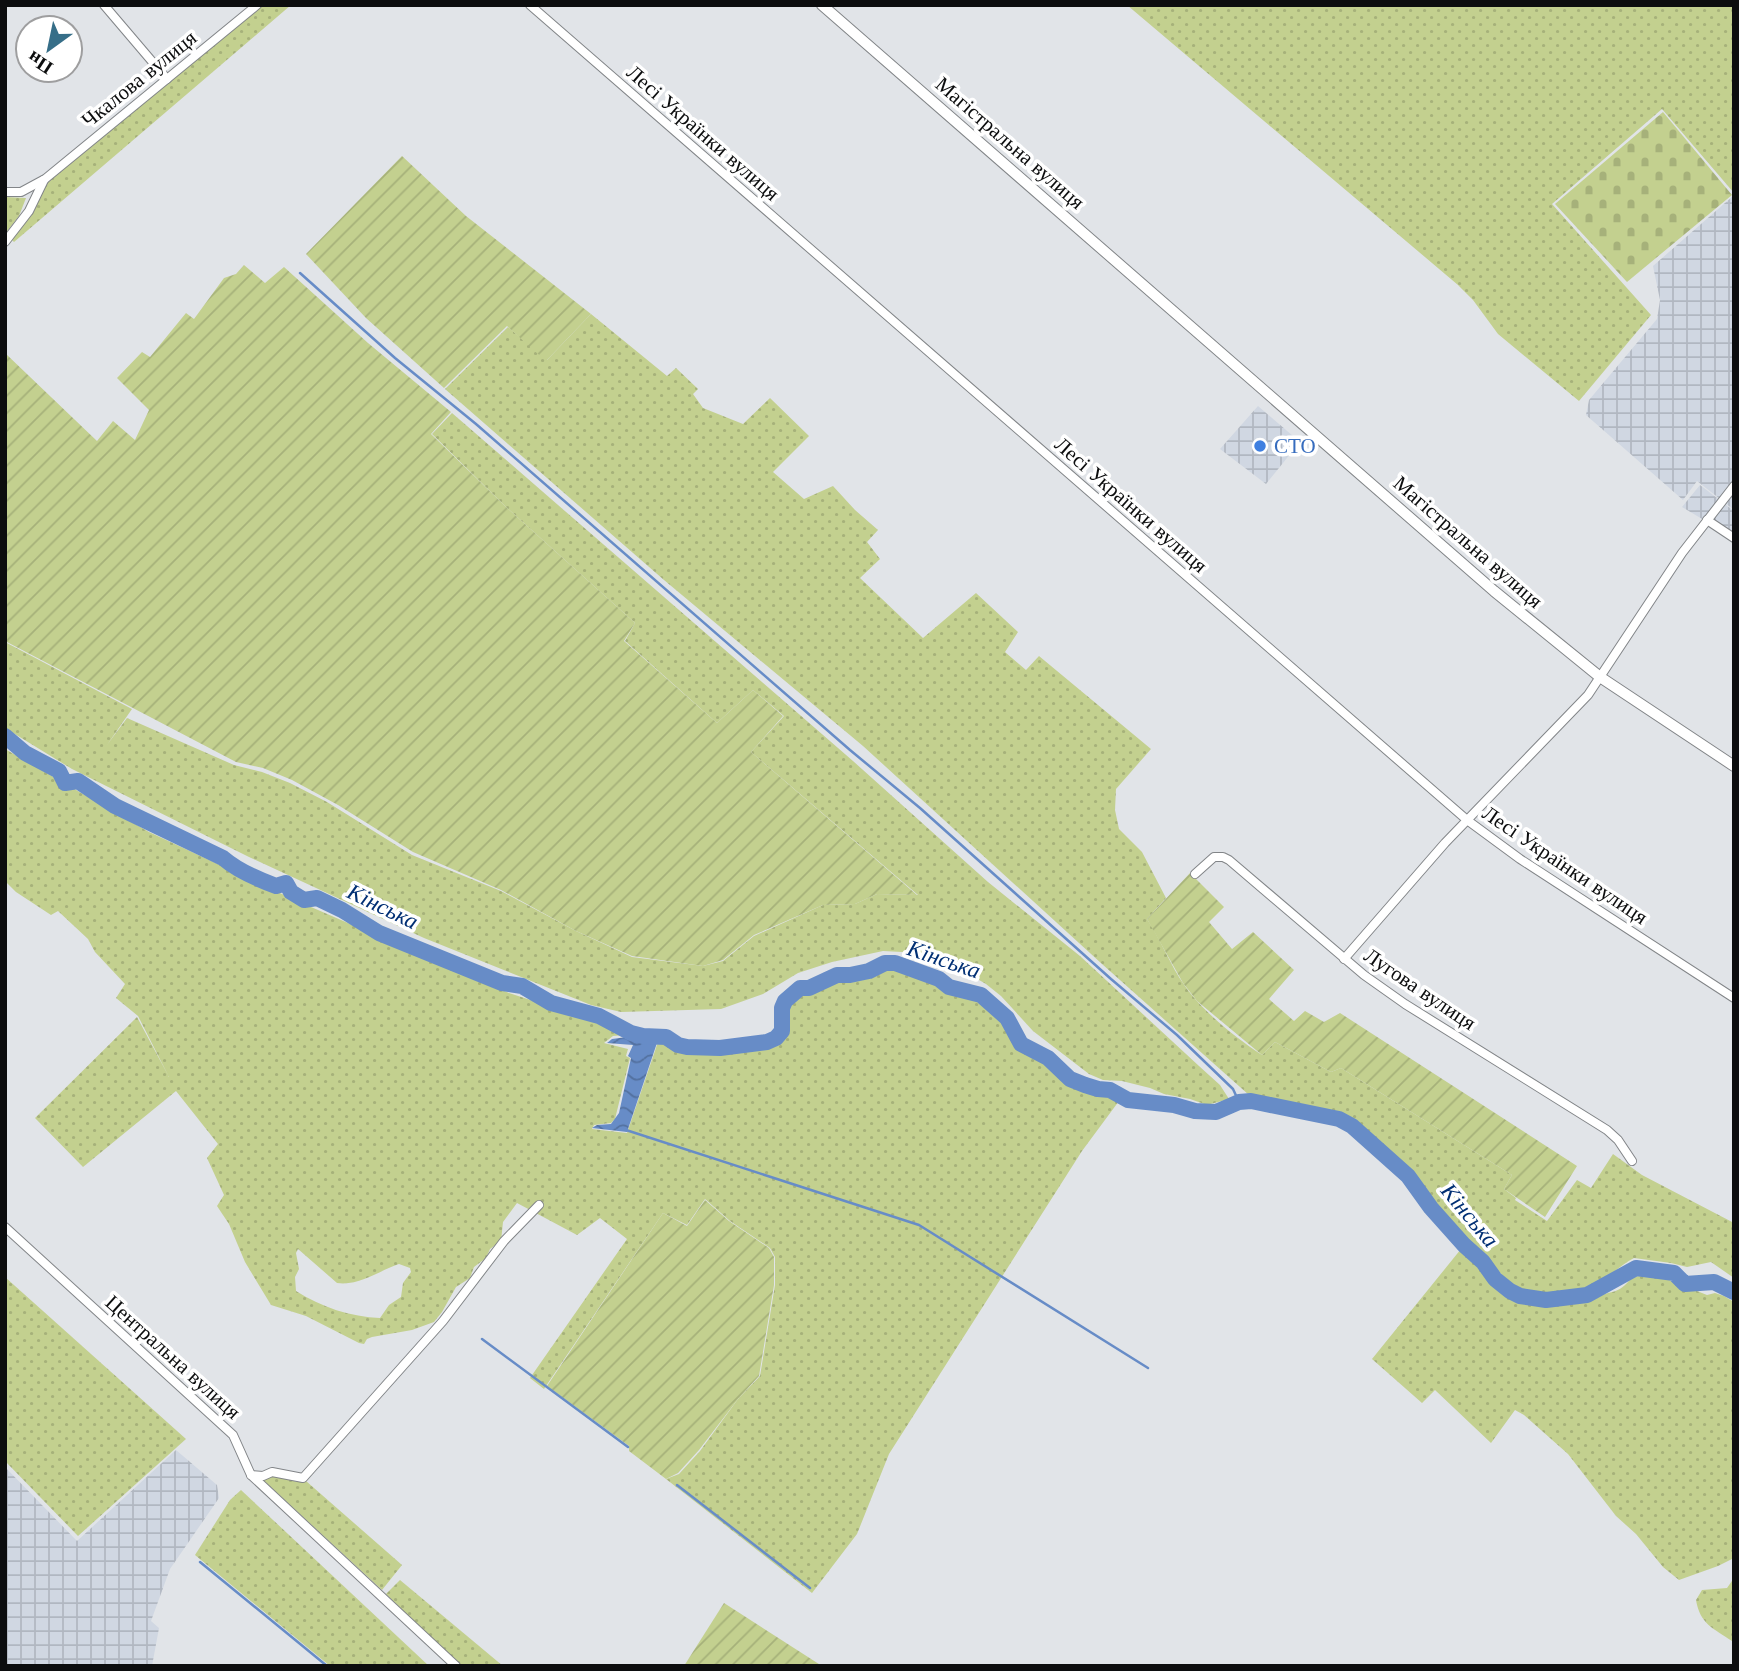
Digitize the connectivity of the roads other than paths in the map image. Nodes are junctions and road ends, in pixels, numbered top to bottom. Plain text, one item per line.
1 (104, 5) edge
2 (257, 5) edge
3 (530, 5) edge
4 (822, 5) edge
5 (167, 79) junction
6 (45, 179) junction
7 (5, 192) edge
8 (5, 242) edge
9 (1734, 486) edge
10 (1707, 520) junction
11 (1734, 538) edge
12 (1600, 677) junction
13 (1734, 766) edge
14 (1467, 820) junction
15 (1195, 874) dead end
16 (1344, 958) junction
17 (1734, 998) edge
18 (1632, 1161) dead end
19 (539, 1205) dead end
20 (5, 1227) edge
21 (251, 1475) junction
22 (456, 1666) edge

1 - 5 street
2 - 5 street, Чкалова вулиця
3 - 14 street, Лесі Українки вулиця
4 - 12 main road, Магістральна вулиця
5 - 6 street, Чкалова вулиця
6 - 7 street, Чкалова вулиця
6 - 8 street, Чкалова вулиця
9 - 10 street
10 - 11 street
10 - 12 street
12 - 13 main road, Магістральна вулиця
12 - 14 street
14 - 16 street
14 - 17 street, Лесі Українки вулиця
15 - 16 street, Лугова вулиця
16 - 18 street, Лугова вулиця
19 - 21 street
20 - 21 street, Центральна вулиця
21 - 22 street, Центральна вулиця

